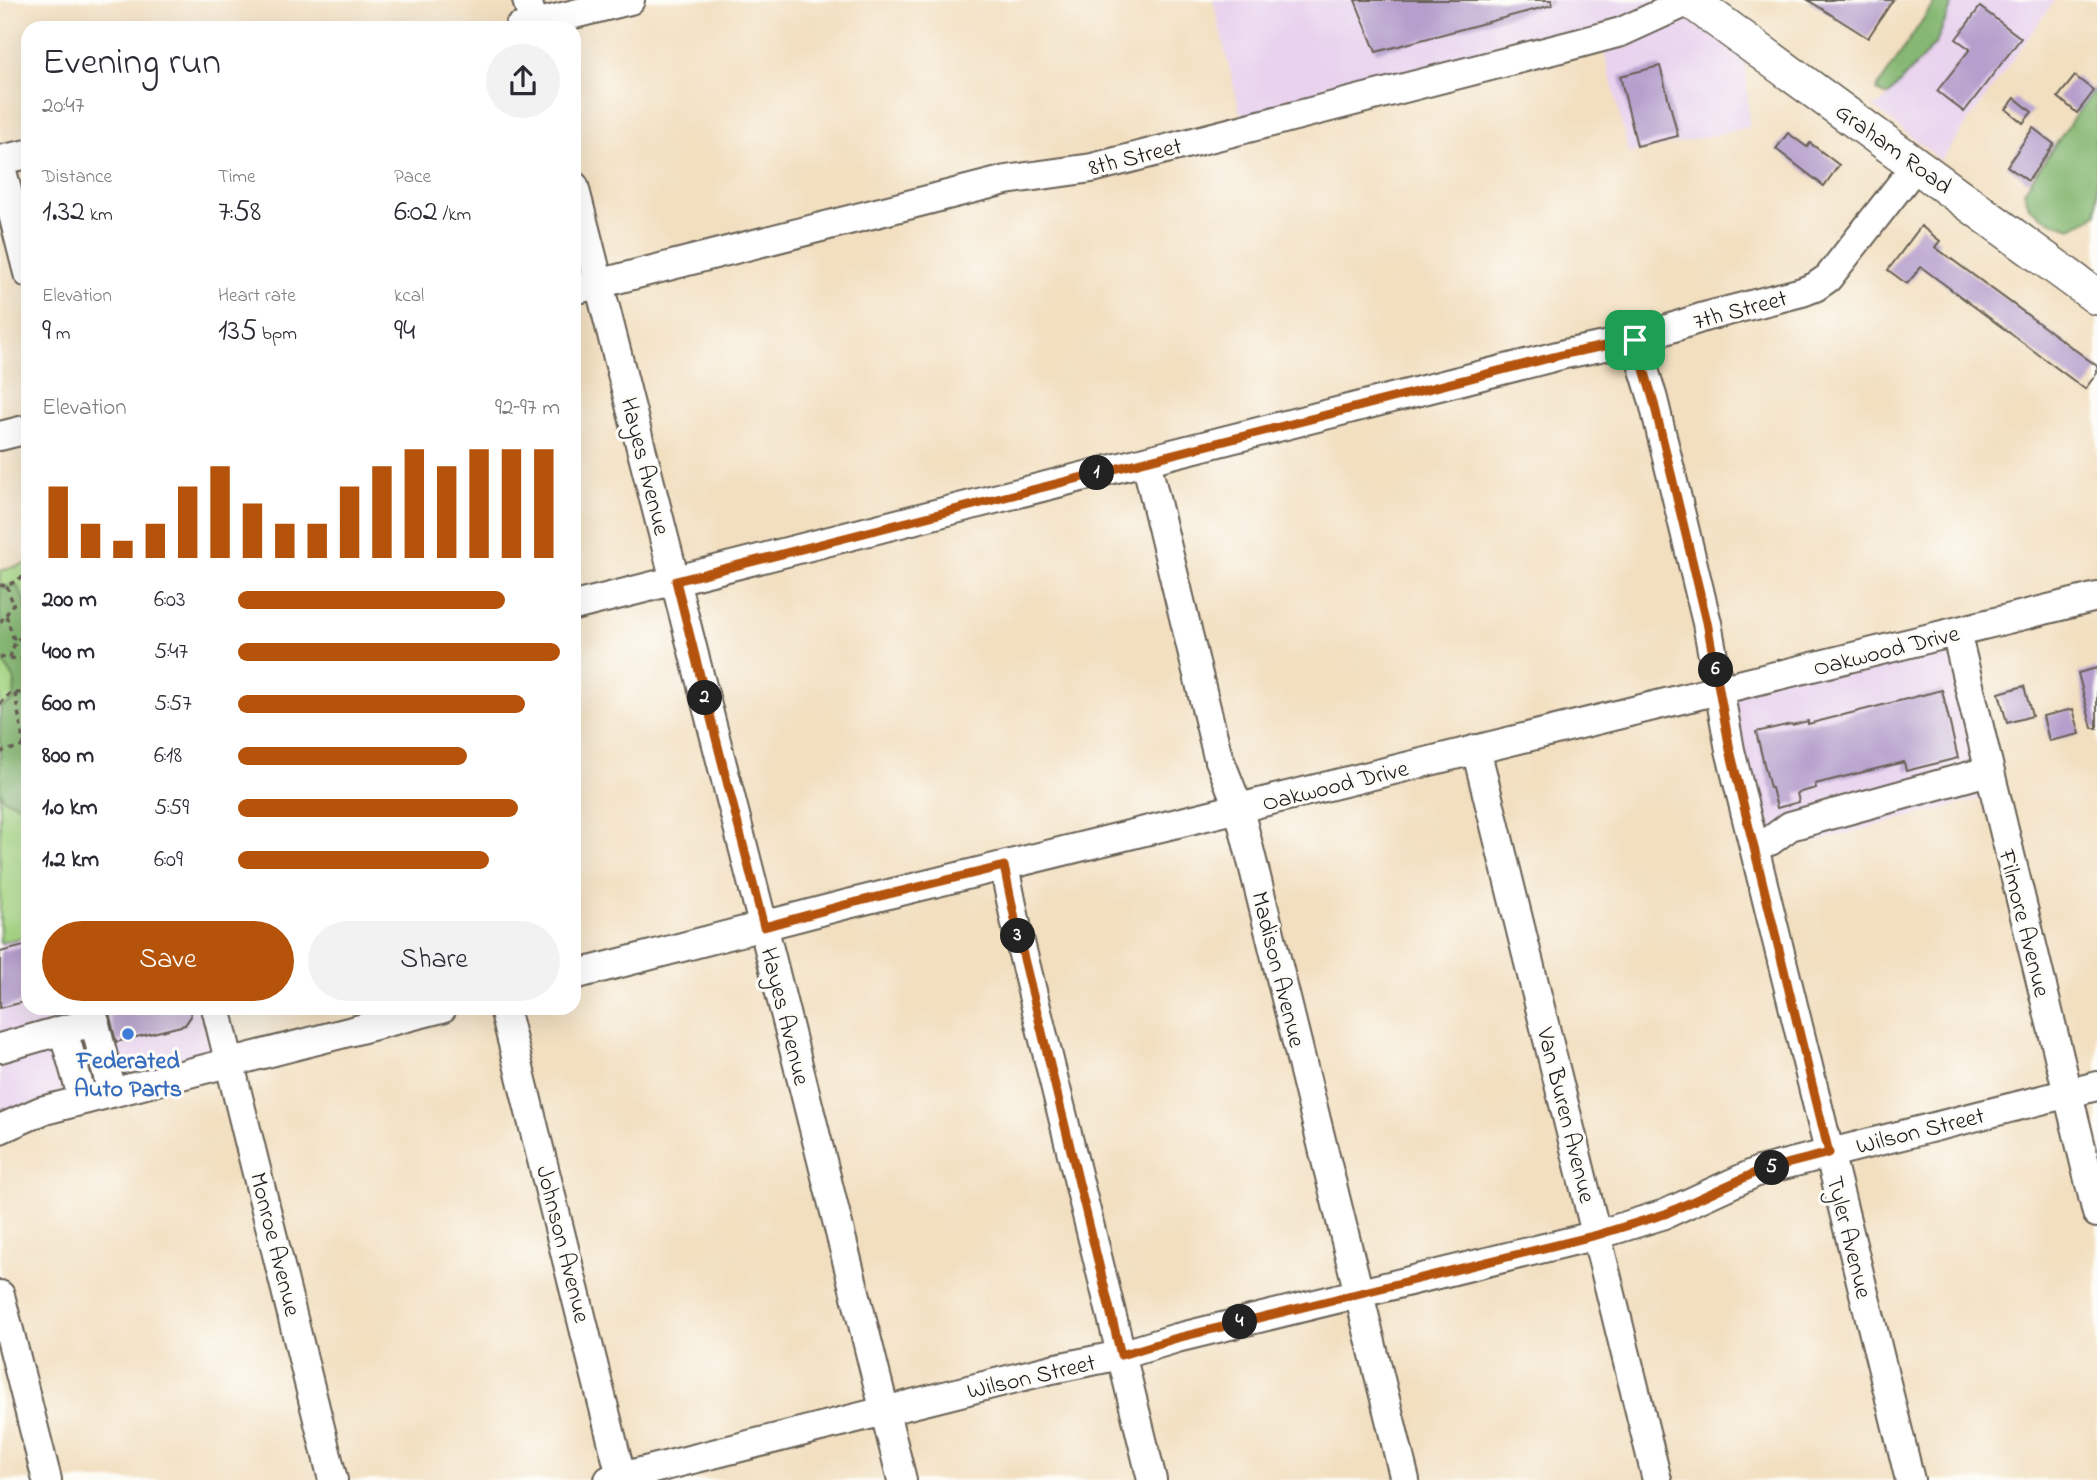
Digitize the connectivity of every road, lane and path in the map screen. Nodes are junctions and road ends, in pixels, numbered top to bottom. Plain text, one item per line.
1 (630, 0) edge
2 (1690, 0) edge
3 (529, 20) edge
4 (21, 156) edge
5 (0, 162) edge
6 (1917, 164) junction
7 (581, 240) edge
8 (21, 245) edge
9 (587, 287) edge
10 (2097, 296) edge
11 (1635, 340) junction
12 (21, 431) edge
13 (0, 436) edge
14 (1146, 461) junction
15 (21, 578) edge
16 (676, 581) junction
17 (0, 585) edge
18 (7, 586) junction
19 (2097, 597) edge
20 (21, 601) edge
21 (13, 604) junction
22 (581, 604) edge
23 (6, 615) junction
24 (0, 622) edge
25 (1956, 632) junction
26 (21, 636) edge
27 (15, 643) junction
28 (0, 657) edge
29 (10, 658) junction
30 (21, 659) edge
31 (1720, 691) junction
32 (21, 693) edge
33 (15, 694) junction
34 (0, 704) edge
35 (21, 722) edge
36 (21, 747) edge
37 (1476, 749) junction
38 (0, 752) edge
39 (1988, 771) junction
40 (1239, 809) junction
41 (1754, 846) junction
42 (1004, 866) junction
43 (764, 927) junction
44 (581, 973) edge
45 (93, 1015) edge
46 (218, 1015) edge
47 (415, 1015) edge
48 (506, 1015) edge
49 (63, 1030) junction
50 (0, 1048) edge
51 (230, 1062) junction
52 (2097, 1086) edge
53 (2069, 1092) junction
54 (112, 1093) junction
55 (83, 1100) junction
56 (0, 1129) edge
57 (1829, 1153) junction
58 (2097, 1213) edge
59 (1597, 1235) junction
60 (1359, 1294) junction
61 (0, 1295) edge
62 (1121, 1355) junction
63 (885, 1411) junction
64 (617, 1479) edge
65 (47, 1480) edge
66 (333, 1480) edge
67 (902, 1480) edge
68 (1152, 1480) edge
69 (1405, 1480) edge
70 (1657, 1480) edge
71 (1910, 1480) edge

1 - 3 street
2 - 6 main road, Graham Road
2 - 9 street, 8th Street
4 - 5 street
5 - 8 street
6 - 10 main road, Graham Road
6 - 11 street, 7th Street
7 - 9 street, Hayes Avenue
9 - 16 street, Hayes Avenue
11 - 14 street, 7th Street
11 - 31 street, Tyler Avenue
12 - 13 street
14 - 16 street, 7th Street
14 - 40 street, Madison Avenue
15 - 18 path
16 - 22 street, 7th Street
16 - 43 street, Hayes Avenue
17 - 18 path
18 - 21 path
19 - 25 street, Oakwood Drive
20 - 21 path
21 - 23 path
23 - 24 path
23 - 27 path
25 - 31 street, Oakwood Drive
25 - 39 street, Filmore Avenue
26 - 27 path
27 - 29 path
28 - 29 path
29 - 30 path
31 - 37 street, Oakwood Drive
31 - 41 street, Tyler Avenue
32 - 33 path
33 - 34 path
33 - 35 path
36 - 38 path
37 - 40 street, Oakwood Drive
37 - 59 street, Van Buren Avenue
39 - 41 street
39 - 53 street, Filmore Avenue
40 - 42 street, Oakwood Drive
40 - 60 street, Madison Avenue
41 - 57 street, Tyler Avenue
42 - 43 street, Oakwood Drive
42 - 62 street
43 - 44 street, Oakwood Drive
43 - 63 street, Hayes Avenue
45 - 49 street
45 - 54 street
46 - 51 street, Monroe Avenue
47 - 51 street
48 - 64 street, Johnson Avenue
49 - 50 street
49 - 55 street
51 - 54 street
51 - 66 street, Monroe Avenue
52 - 53 street, Wilson Street
53 - 57 street, Wilson Street
53 - 58 street, Filmore Avenue
54 - 55 street
55 - 56 street
57 - 59 street, Wilson Street
57 - 71 street, Tyler Avenue
59 - 60 street, Wilson Street
59 - 70 street, Van Buren Avenue
60 - 62 street, Wilson Street
60 - 69 street, Madison Avenue
61 - 65 street
62 - 63 street, Wilson Street
62 - 68 street
63 - 64 street, Wilson Street
63 - 67 street, Hayes Avenue

